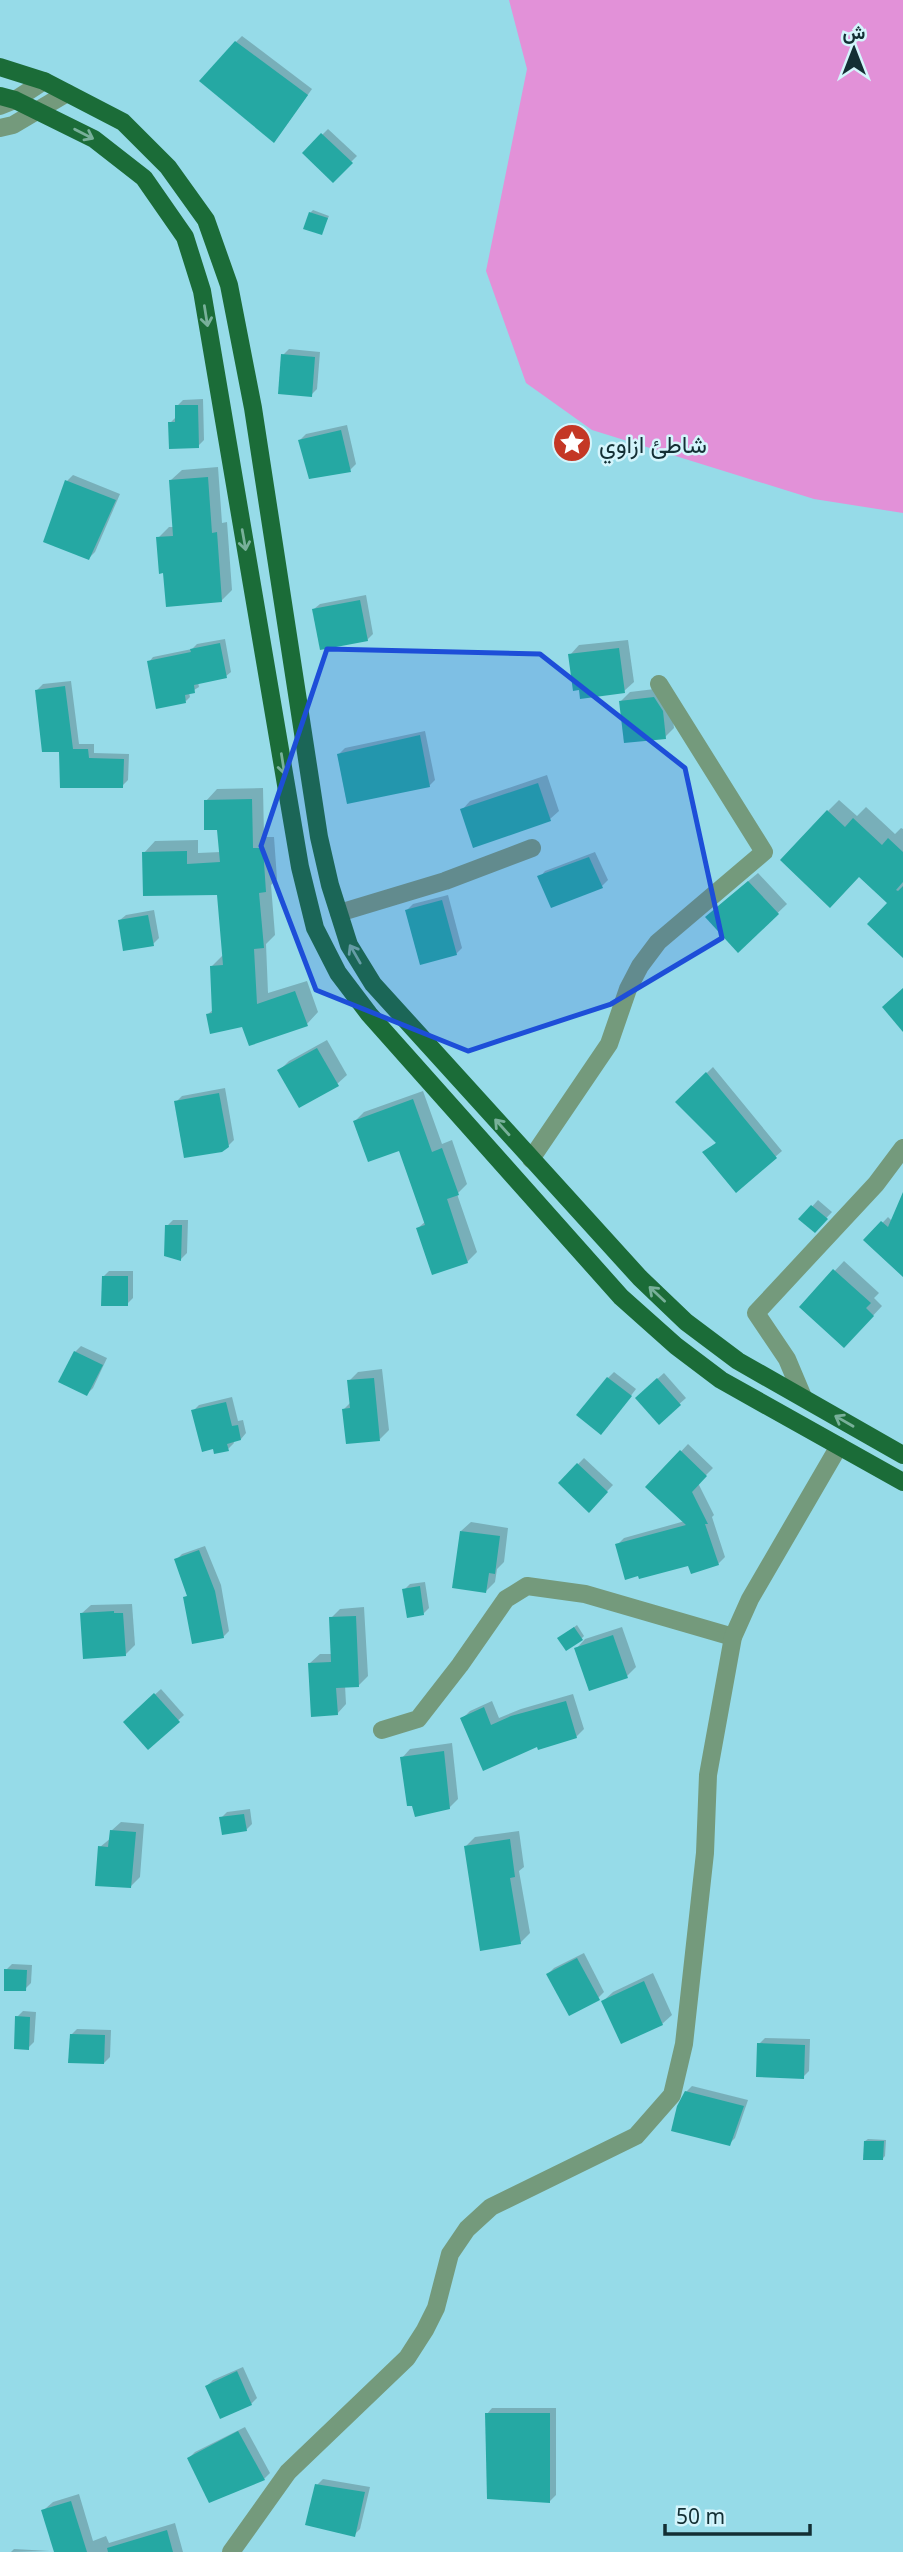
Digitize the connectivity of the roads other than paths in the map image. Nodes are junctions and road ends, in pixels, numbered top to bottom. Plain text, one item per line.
1 (0, 67) edge
2 (44, 82) junction
3 (67, 93) junction
4 (5, 101) edge
5 (38, 111) junction
6 (0, 128) edge
7 (659, 684) dead end
8 (532, 848) dead end
9 (339, 914) junction
10 (903, 1148) edge
11 (531, 1159) junction
12 (803, 1397) junction
13 (839, 1446) junction
14 (903, 1455) edge
15 (903, 1482) edge
16 (733, 1637) junction
17 (382, 1730) dead end
18 (231, 2552) edge

1 - 2 main road
2 - 3 main road
2 - 4 street
3 - 5 street
3 - 9 main road
4 - 5 main road
5 - 6 street
5 -> 13 main road
7 - 11 street
8 - 9 street
11 -> 9 main road
10 - 12 street
12 -> 11 main road
14 -> 12 main road
13 - 15 main road
13 - 16 street
16 - 17 street
16 - 18 street

